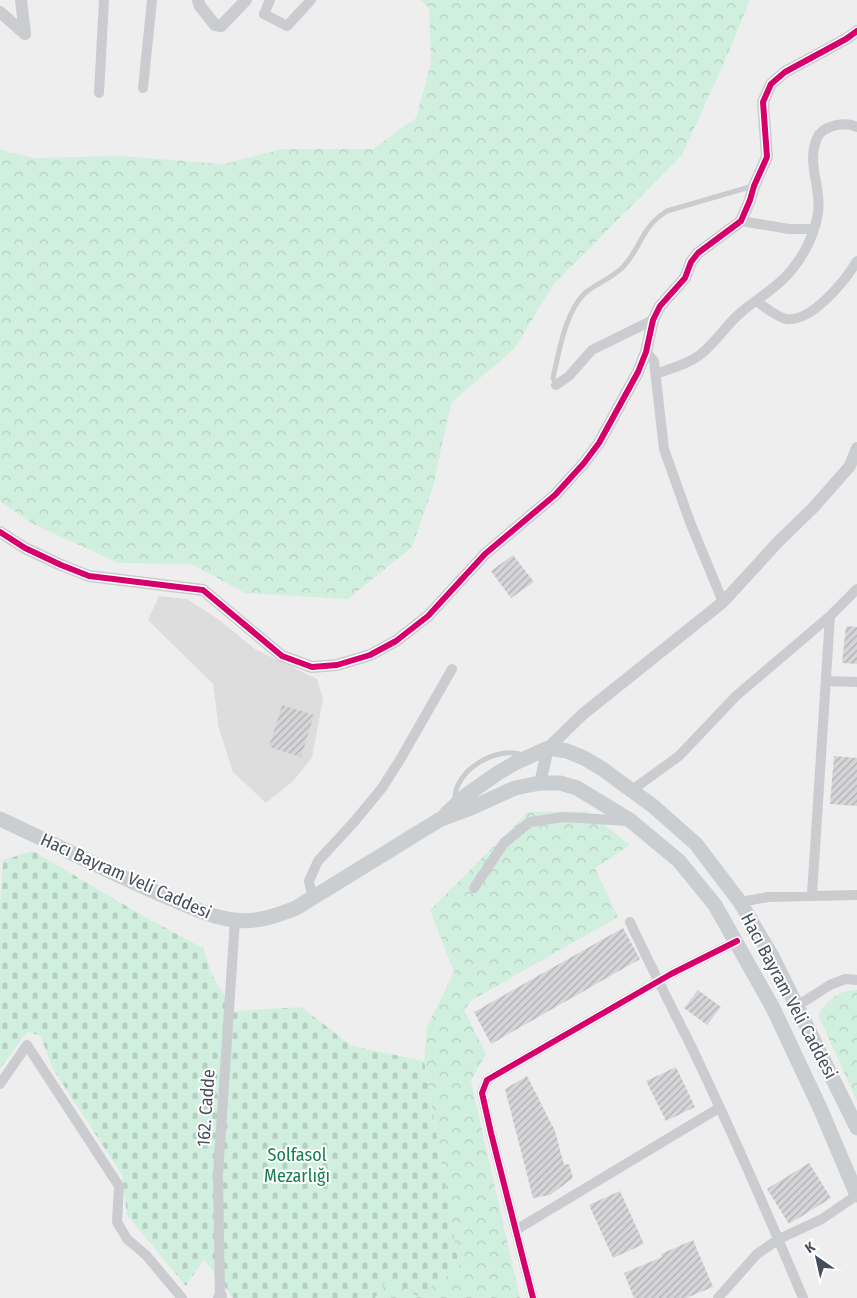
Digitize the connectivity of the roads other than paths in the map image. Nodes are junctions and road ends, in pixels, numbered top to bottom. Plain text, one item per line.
1 (21, 0) edge
2 (104, 0) edge
3 (152, 0) edge
4 (198, 0) edge
5 (246, 0) edge
6 (270, 0) edge
7 (311, 0) edge
8 (0, 12) edge
9 (857, 31) edge
10 (143, 88) dead end
11 (99, 93) dead end
12 (857, 127) edge
13 (754, 186) junction
14 (740, 221) junction
15 (814, 229) junction
16 (857, 262) edge
17 (756, 301) junction
18 (653, 320) junction
19 (646, 352) junction
20 (656, 374) junction
21 (556, 385) joint
22 (857, 448) edge
23 (0, 532) edge
24 (857, 589) edge
25 (722, 602) junction
26 (830, 616) junction
27 (452, 669) dead end
28 (826, 681) junction
29 (857, 682) edge
30 (548, 748) junction
31 (540, 783) junction
32 (632, 790) junction
33 (0, 819) edge
34 (439, 820) junction
35 (631, 821) junction
36 (474, 888) dead end
37 (812, 895) junction
38 (857, 895) edge
39 (313, 899) junction
40 (740, 902) junction
41 (235, 920) junction
42 (630, 922) dead end
43 (737, 941) junction
44 (857, 980) edge
45 (658, 981) junction
46 (797, 1006) junction
47 (0, 1084) edge
48 (719, 1108) junction
49 (857, 1128) edge
50 (857, 1195) edge
51 (516, 1230) junction
52 (779, 1239) junction
53 (220, 1297) edge
54 (182, 1298) edge
55 (533, 1298) edge
56 (718, 1298) edge
57 (803, 1298) edge

1 - 8 street
2 - 11 street
3 - 10 street
4 - 5 street
6 - 7 street
9 - 13 street
12 - 15 street
13 - 14 street
13 - 21 lane
14 - 15 street
14 - 18 street
15 - 17 street
16 - 17 street
17 - 20 street
18 - 19 street
18 - 21 street
19 - 20 street
19 - 23 street
20 - 25 street
22 - 25 street
24 - 26 street
25 - 30 street
26 - 28 street
26 - 32 street
27 - 39 street
28 - 29 street
28 - 37 street
30 - 31 street
30 - 32 main road, Hacı Bayram Veli Caddesi
30 - 34 main road
31 - 34 main road
31 - 35 main road
32 - 40 main road, Hacı Bayram Veli Caddesi
33 - 41 main road, Hacı Bayram Veli Caddesi
34 - 39 main road, Hacı Bayram Veli Caddesi
35 - 36 street
35 - 43 main road
37 - 38 street
37 - 40 street
39 - 41 main road, Hacı Bayram Veli Caddesi
40 - 46 main road, Hacı Bayram Veli Caddesi
41 - 53 street, 162. Cadde
42 - 45 street
43 - 45 street
43 - 50 main road
44 - 46 street
45 - 48 street
45 - 51 street
46 - 49 main road, Hacı Bayram Veli Caddesi
47 - 54 street
48 - 51 street
48 - 52 street
50 - 52 street
51 - 55 street
52 - 56 street
52 - 57 street

